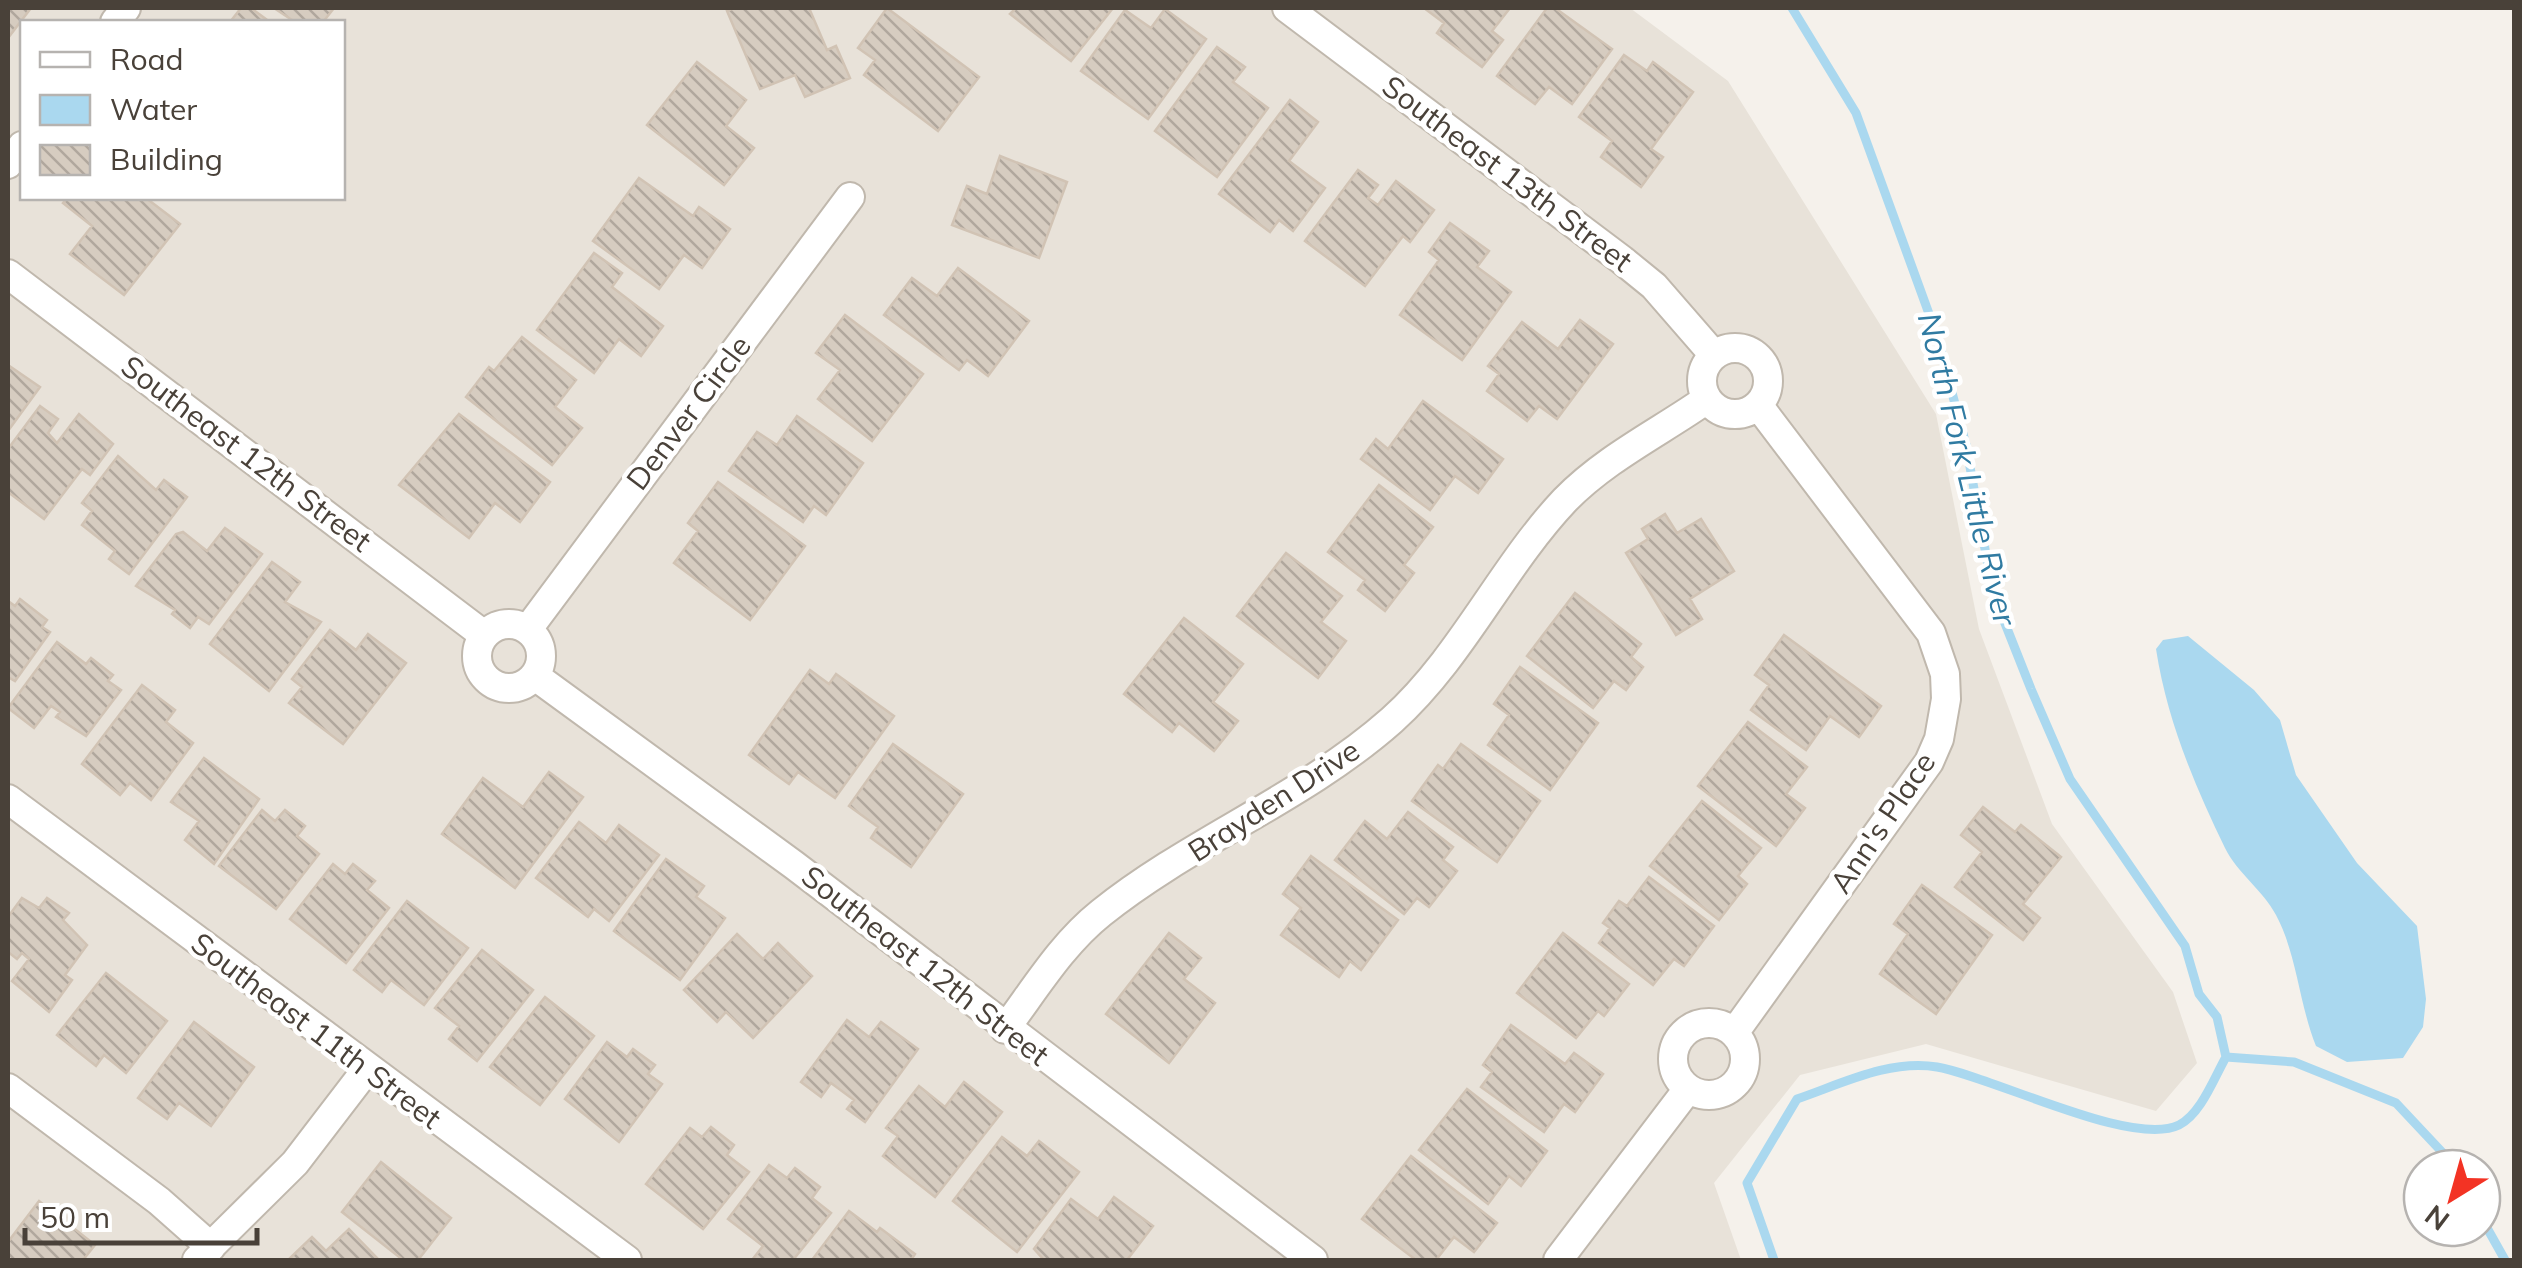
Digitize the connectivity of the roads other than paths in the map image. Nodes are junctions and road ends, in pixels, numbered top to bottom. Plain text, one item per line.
1 (1287, 8) edge
2 (850, 196) dead end
3 (8, 274) edge
4 (1714, 355) junction
5 (1707, 399) junction
6 (1758, 406) junction
7 (528, 629) junction
8 (484, 635) junction
9 (535, 676) junction
10 (8, 799) edge
11 (1005, 1029) junction
12 (1734, 1033) junction
13 (367, 1069) junction
14 (8, 1088) edge
15 (1688, 1089) junction
16 (204, 1254) edge
17 (627, 1260) edge
18 (1313, 1260) edge
19 (1558, 1260) edge

1 - 4 street, Southeast 13th Street
2 - 7 street, Denver Circle
3 - 8 street, Southeast 12th Street
4 - 5 street
4 - 6 street
5 - 6 street
5 - 11 street, Brayden Drive
6 - 12 street, Ann's Place
7 - 8 street
7 - 9 street
8 - 9 street
9 - 11 street, Southeast 12th Street
10 - 13 street, Southeast 11th Street
11 - 18 street, Southeast 12th Street
12 - 15 street
12 - 15 street
13 - 16 street
13 - 17 street, Southeast 11th Street
14 - 16 street
15 - 19 street

